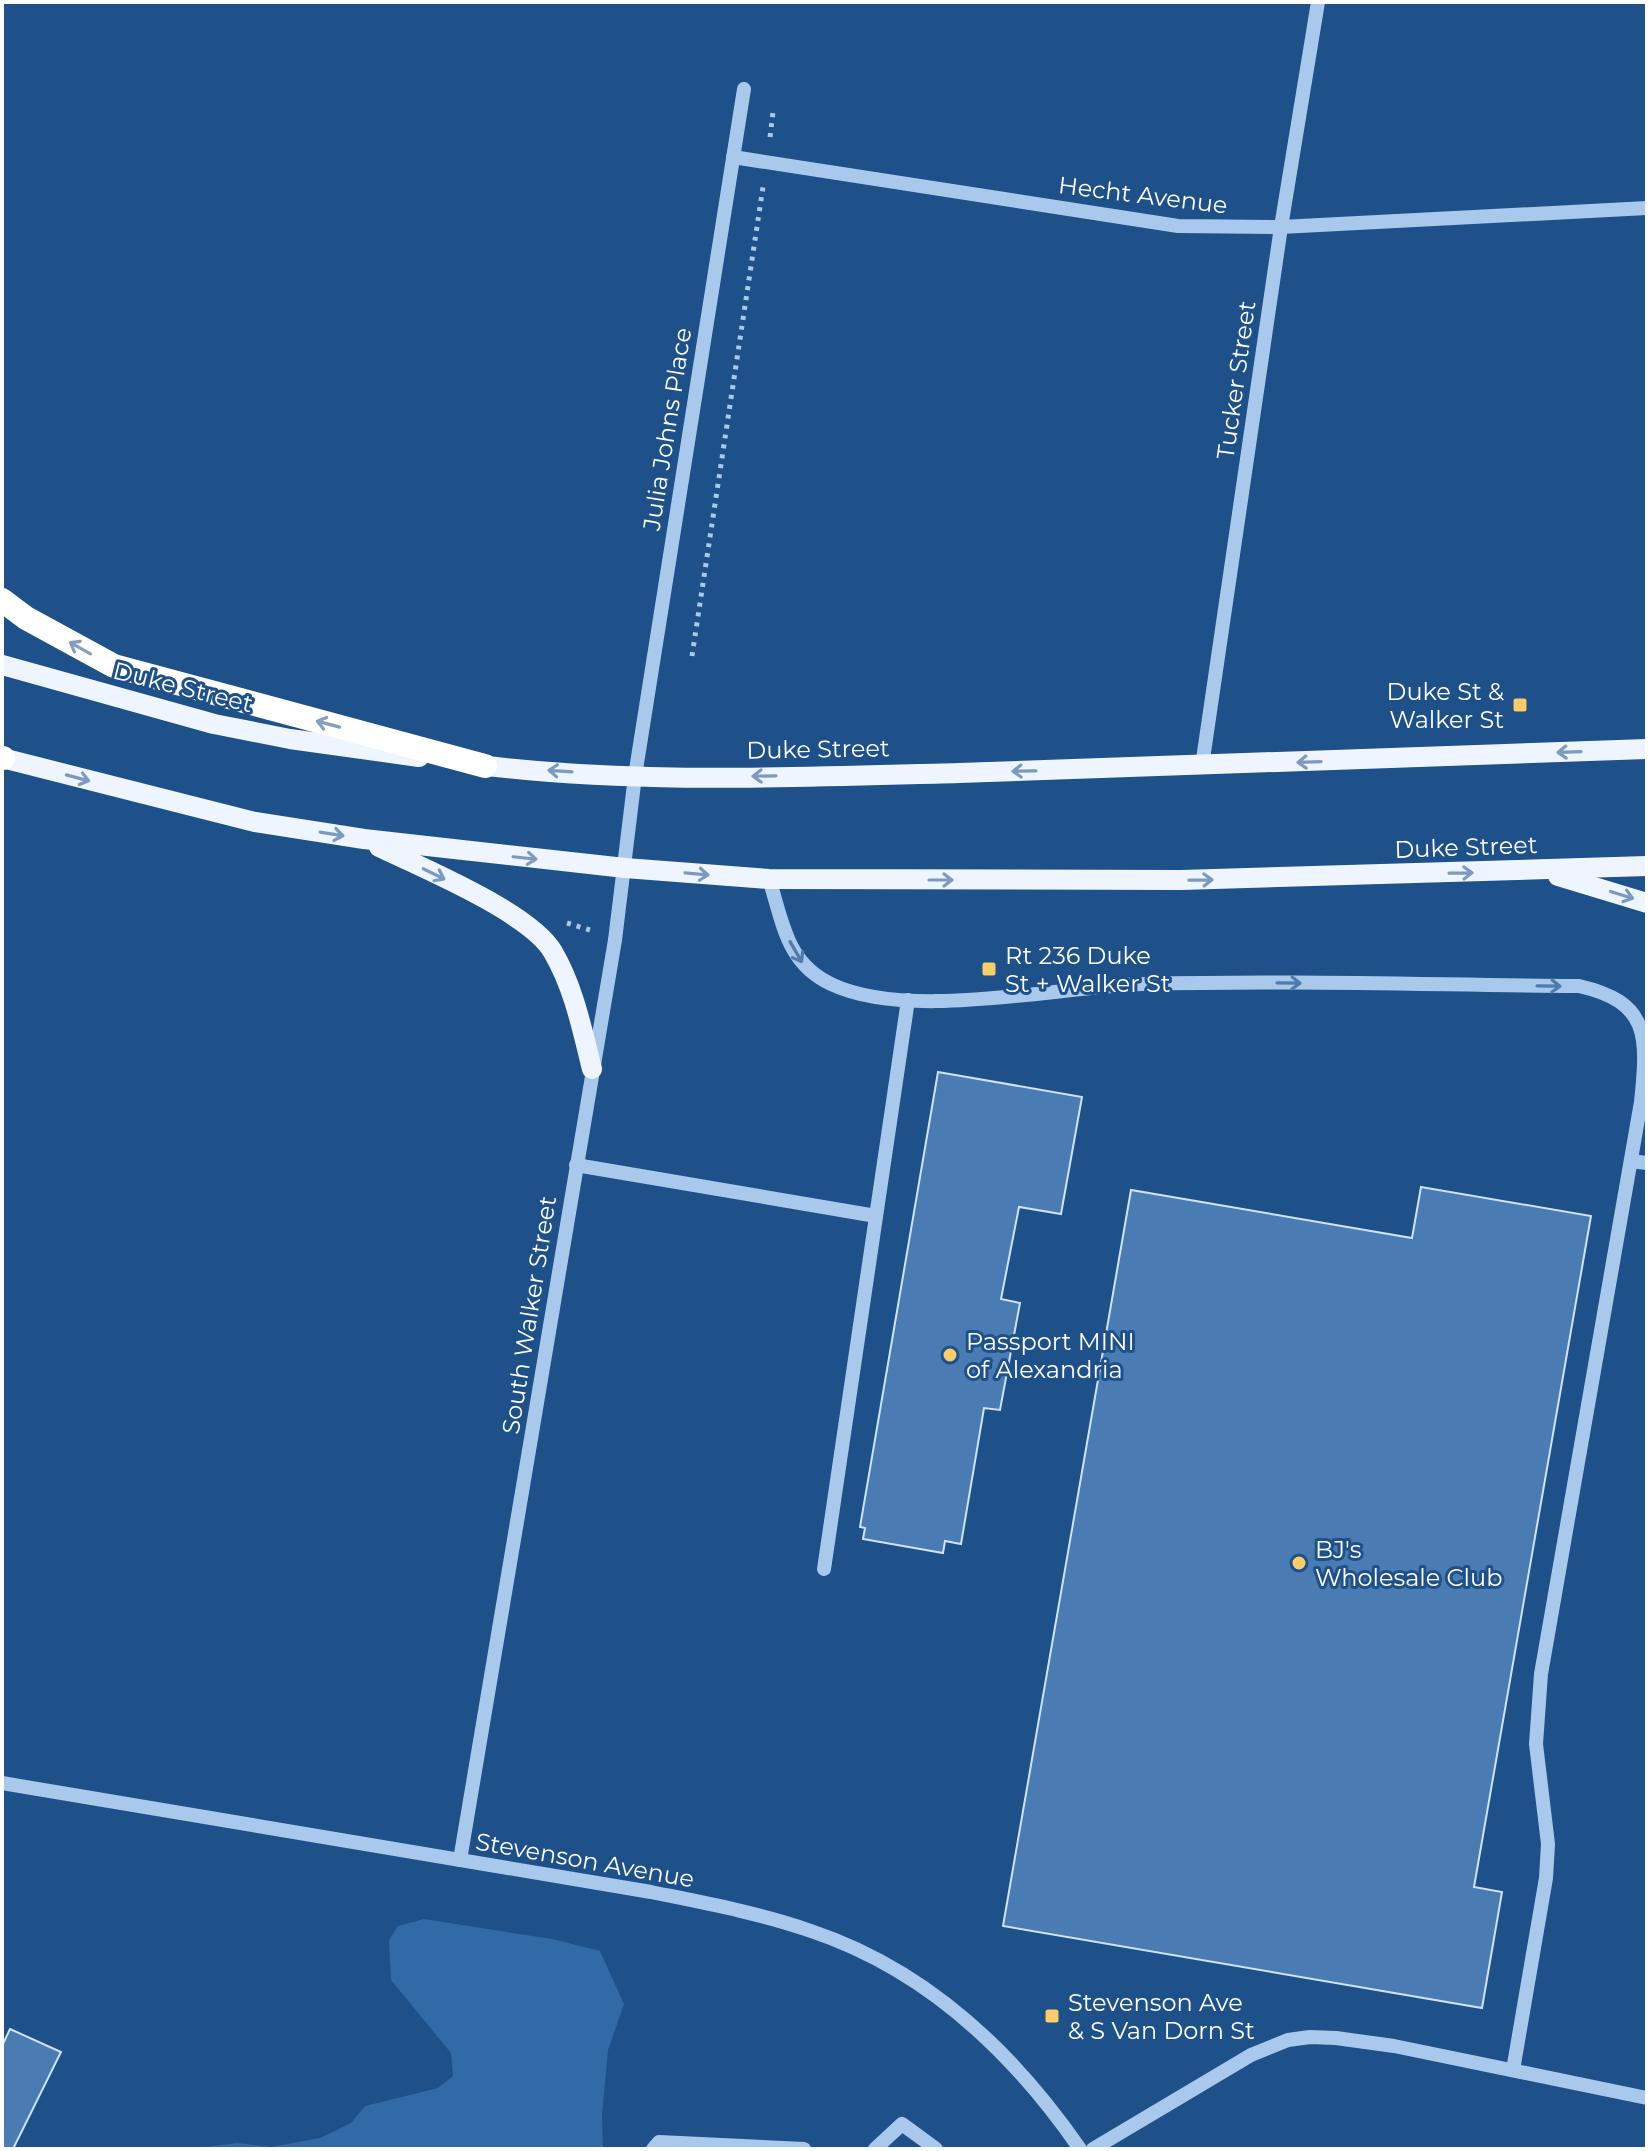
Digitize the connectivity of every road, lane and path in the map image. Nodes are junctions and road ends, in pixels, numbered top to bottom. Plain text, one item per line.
1 (1318, 2) edge
2 (744, 89) dead end
3 (733, 157) junction
4 (1647, 208) edge
5 (760, 215) dead end
6 (1281, 227) junction
7 (2, 600) edge
8 (692, 656) dead end
9 (2, 665) edge
10 (1647, 749) edge
11 (2, 758) edge
12 (485, 766) junction
13 (1202, 766) junction
14 (635, 776) junction
15 (364, 839) junction
16 (1647, 866) edge
17 (625, 868) junction
18 (1542, 871) junction
19 (769, 879) junction
20 (1647, 903) edge
21 (908, 1000) junction
22 (592, 1069) junction
23 (1631, 1161) junction
24 (1647, 1163) edge
25 (576, 1165) junction
26 (876, 1216) junction
27 (824, 1569) dead end
28 (2, 1783) edge
29 (460, 1860) junction
30 (1513, 2070) junction
31 (1647, 2098) edge
32 (653, 2149) edge
33 (804, 2149) edge
34 (875, 2149) edge
35 (936, 2149) edge
36 (1080, 2149) edge
37 (1093, 2149) edge

1 - 6 street, Tucker Street
2 - 3 street, Julia Johns Place
3 - 6 street, Hecht Avenue
3 - 14 street, Julia Johns Place
4 - 6 street, Hecht Avenue
5 - 8 path
6 - 13 street, Tucker Street
12 -> 7 highway
9 - 12 main road, Duke Street
10 -> 13 main road, Duke Street
11 -> 15 main road, Duke Street
14 -> 12 main road, Duke Street
13 -> 14 main road, Duke Street
14 - 17 street, South Walker Street
15 -> 17 main road, Duke Street
15 -> 22 main road
16 - 18 main road, Duke Street
17 -> 19 main road, Duke Street
17 - 22 street, South Walker Street
19 -> 18 main road, Duke Street
18 -> 20 main road
19 -> 21 street
21 -> 23 street
21 - 26 street
22 - 25 street, South Walker Street
23 - 24 street
23 - 30 street
25 - 26 street
25 - 29 street, South Walker Street
26 - 27 street
28 - 29 street, Stevenson Avenue
29 - 36 street, Stevenson Avenue
30 - 31 street
30 - 37 street
32 - 33 street
34 - 35 street

